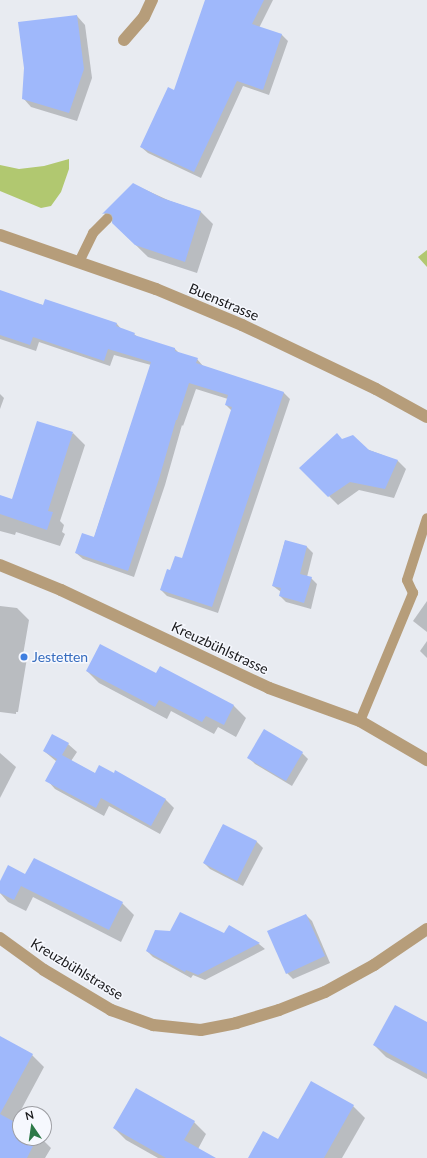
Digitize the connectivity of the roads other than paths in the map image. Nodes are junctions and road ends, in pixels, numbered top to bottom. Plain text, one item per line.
1 (152, 0) edge
2 (124, 40) dead end
3 (107, 219) dead end
4 (0, 236) edge
5 (79, 262) junction
6 (427, 417) edge
7 (427, 518) edge
8 (0, 565) edge
9 (360, 721) junction
10 (427, 760) edge
11 (426, 934) edge
12 (0, 938) edge

1 - 2 street
3 - 5 lane
4 - 5 street, Buenstrasse
5 - 6 street, Buenstrasse
7 - 9 lane
8 - 9 street, Kreuzbühlstrasse
9 - 10 street, Kreuzbühlstrasse
11 - 12 street, Kreuzbühlstrasse

